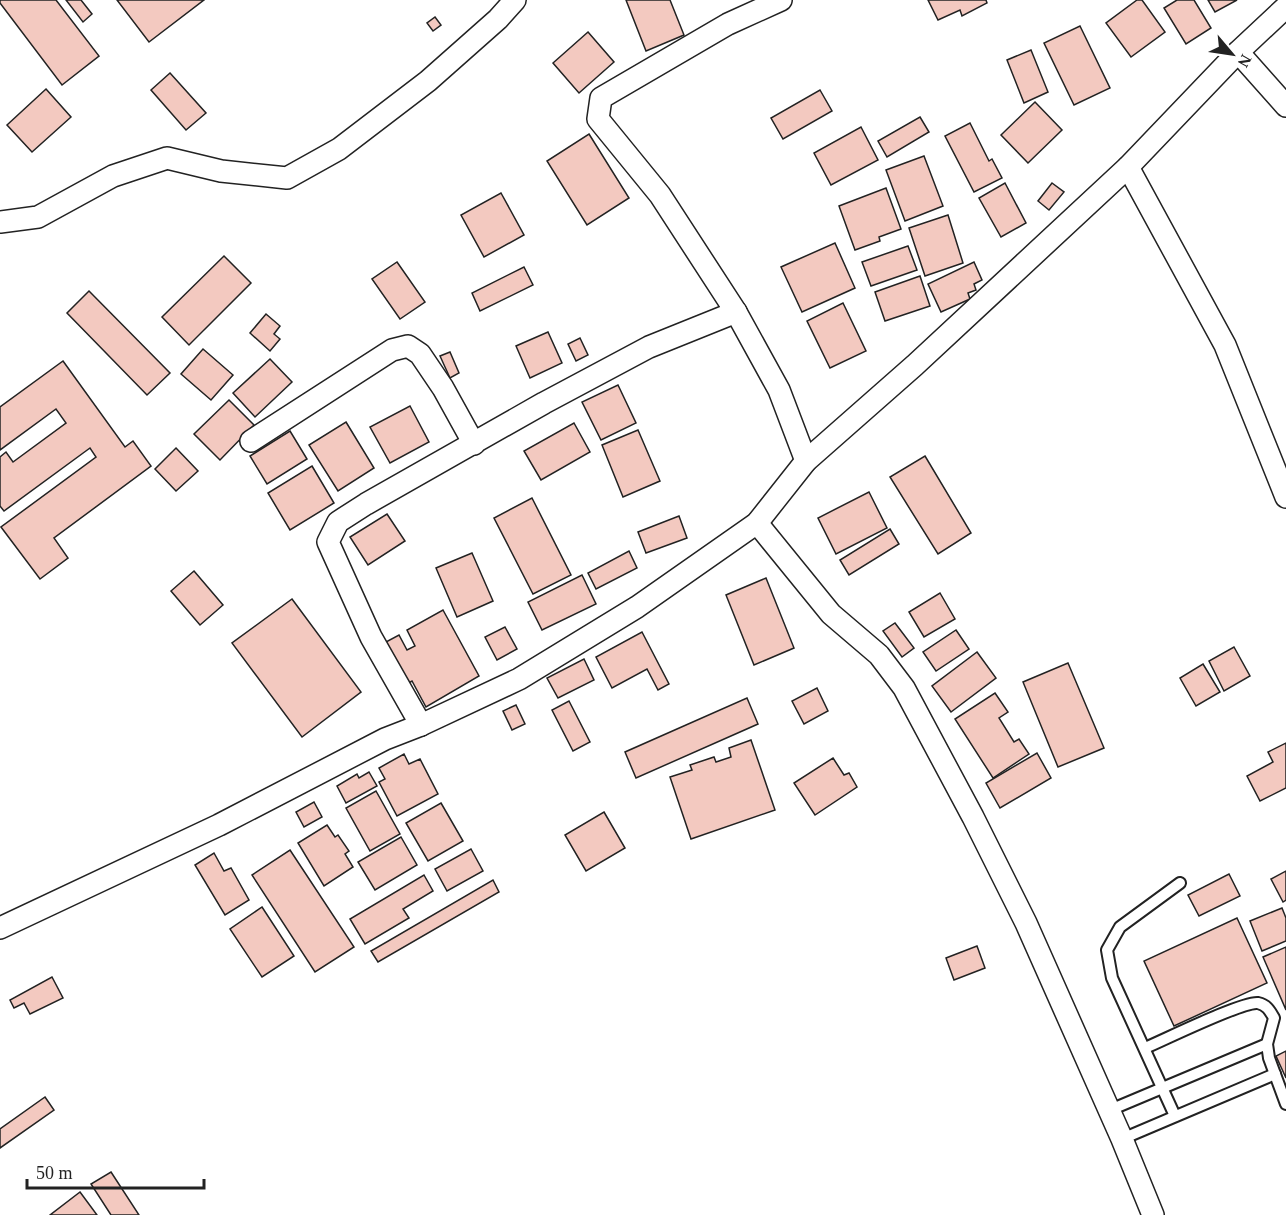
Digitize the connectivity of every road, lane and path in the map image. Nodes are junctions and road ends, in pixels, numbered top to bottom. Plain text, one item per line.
1 (515, 0) edge
2 (781, 0) edge
3 (1286, 7) edge
4 (1238, 52) junction
5 (1286, 106) edge
6 (1128, 167) junction
7 (0, 222) edge
8 (736, 312) junction
9 (251, 441) dead end
10 (474, 444) junction
11 (806, 461) junction
12 (1286, 497) edge
13 (757, 523) junction
14 (421, 724) junction
15 (1180, 883) dead end
16 (0, 928) edge
17 (1267, 1044) junction
18 (1145, 1048) junction
19 (1275, 1074) junction
20 (1164, 1088) junction
21 (1286, 1104) edge
22 (1110, 1110) junction
23 (1175, 1116) junction
24 (1122, 1138) junction
25 (1153, 1215) edge

1 - 7 street
2 - 8 street
3 - 4 street
4 - 5 street
4 - 6 street
6 - 11 street
6 - 12 street
8 - 10 street
8 - 11 street
9 - 10 street
10 - 14 street
11 - 13 street
13 - 14 street
13 - 22 street
14 - 16 street
15 - 18 lane
17 - 18 lane
17 - 19 lane
17 - 20 lane
18 - 20 lane
19 - 21 lane
19 - 23 lane
20 - 22 lane
20 - 23 lane
22 - 24 street
23 - 24 lane
24 - 25 street

